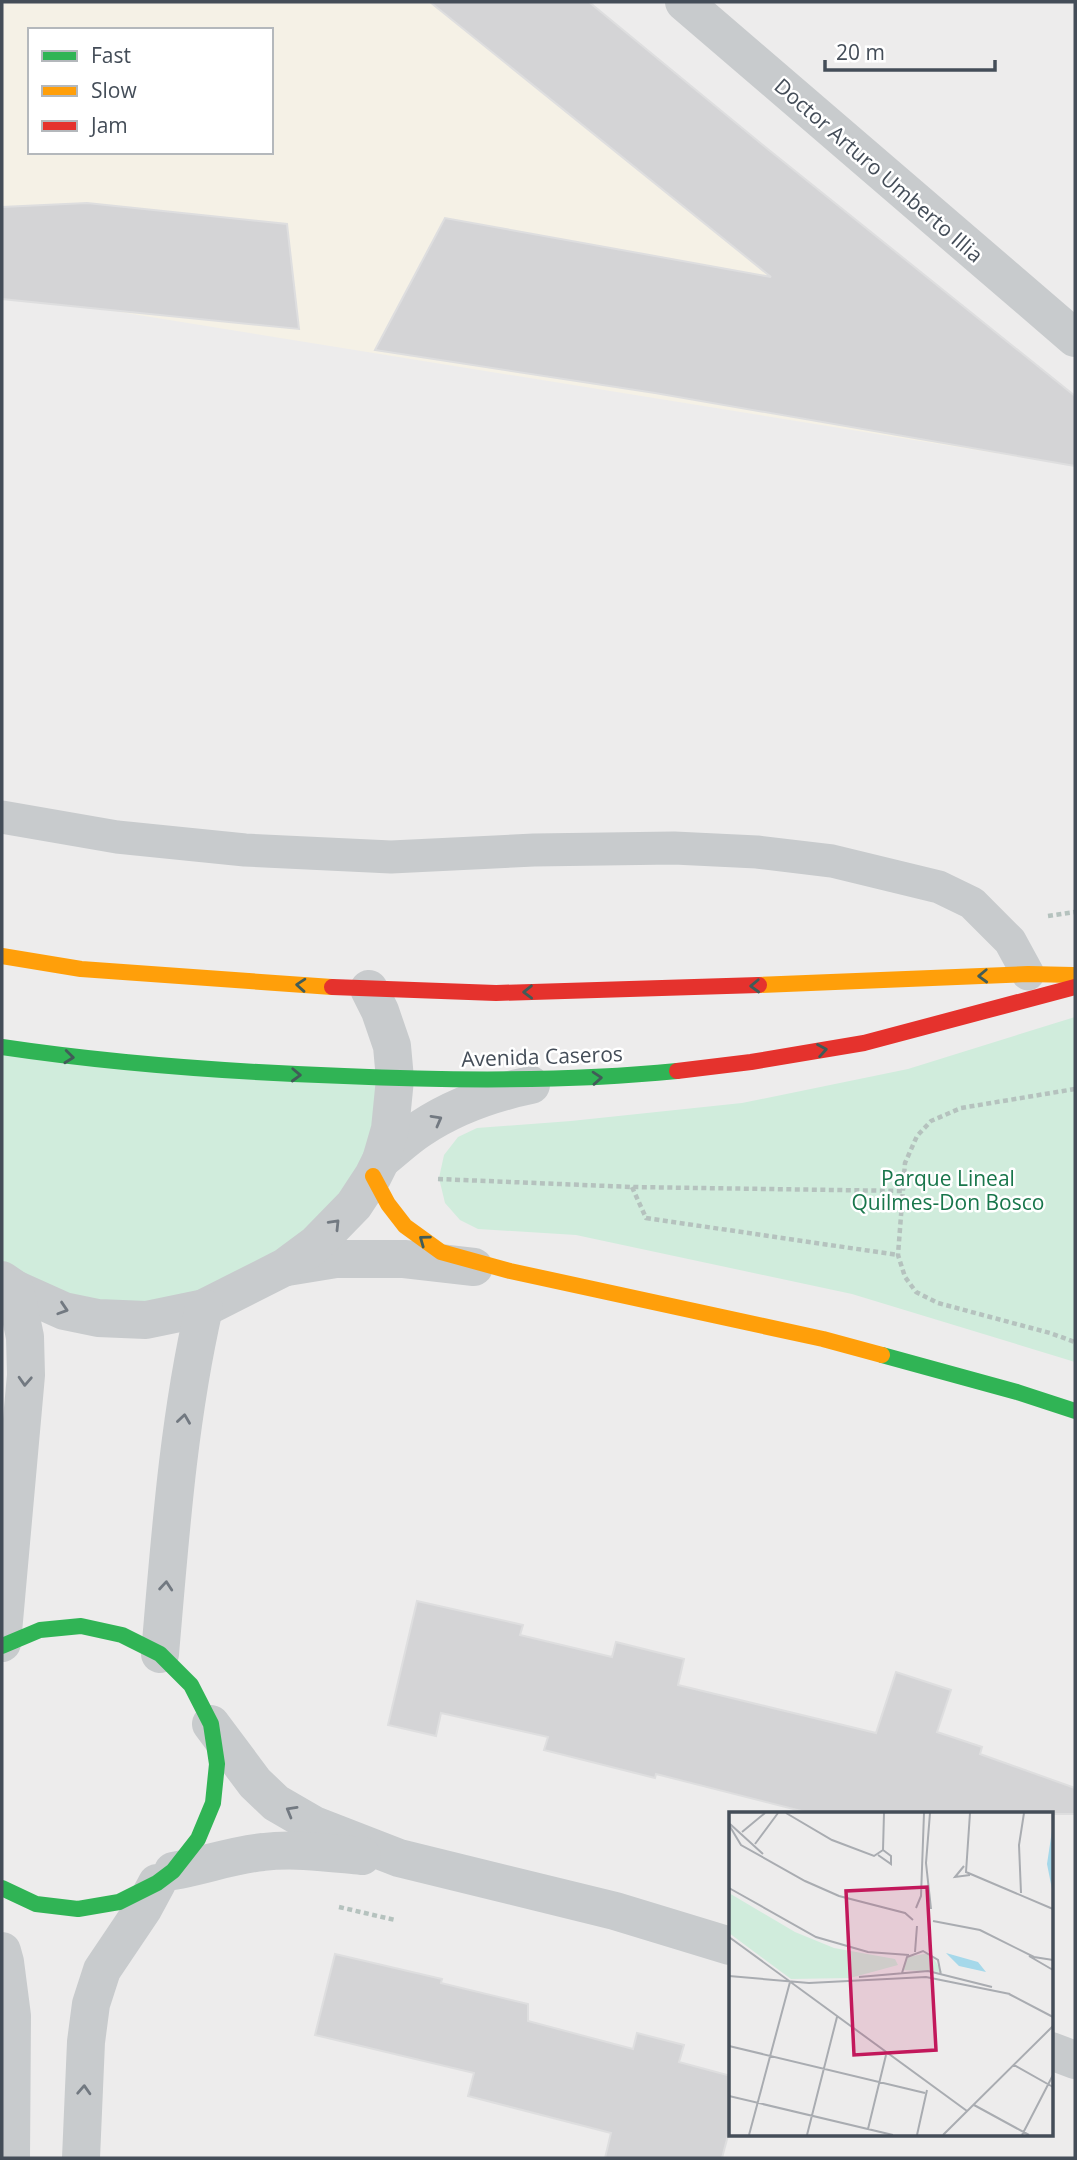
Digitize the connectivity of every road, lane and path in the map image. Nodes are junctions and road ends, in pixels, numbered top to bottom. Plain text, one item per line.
1 (684, 2) edge
2 (1075, 338) edge
3 (2, 817) edge
4 (1075, 912) edge
5 (993, 924) junction
6 (2, 956) edge
7 (1028, 974) junction
8 (1075, 975) edge
9 (1075, 987) edge
10 (369, 989) junction
11 (2, 1047) edge
12 (395, 1079) junction
13 (556, 1080) junction
14 (1075, 1088) edge
15 (377, 1168) junction
16 (632, 1187) junction
17 (902, 1191) junction
18 (898, 1255) junction
19 (285, 1267) junction
20 (510, 1271) junction
21 (8, 1284) edge
22 (204, 1308) junction
23 (1075, 1342) edge
24 (1075, 1411) edge
25 (2, 1644) edge
26 (160, 1654) junction
27 (211, 1724) junction
28 (398, 1858) junction
29 (165, 1877) junction
30 (2, 1888) edge
31 (335, 1906) dead end
32 (395, 1920) dead end
33 (729, 1945) edge
34 (2, 1951) edge
35 (1052, 2051) edge
36 (1075, 2060) edge
37 (11, 2158) edge
38 (81, 2158) edge

1 - 2 street, Doctor Arturo Umberto Illia
3 - 5 lane
4 - 5 path
5 - 7 lane
10 -> 6 street
7 - 8 street
7 -> 10 street
13 -> 9 street, Avenida Caseros
10 - 12 street
11 -> 12 street, Avenida Caseros
12 - 13 street, Avenida Caseros
12 - 15 street
15 -> 13 street
14 - 17 path
15 - 16 path
19 -> 15 street
20 -> 15 street
16 - 17 path
16 - 18 path
17 - 18 path
18 - 23 path
19 - 20 street
19 - 22 street
20 - 24 street
21 -> 22 street
21 -> 25 street
26 -> 22 street
25 - 26 street
26 - 27 street
28 -> 27 street
27 - 29 street
28 - 29 street
28 - 33 street
29 - 30 street
38 -> 29 street
31 - 32 path
34 - 37 street
35 - 36 street

